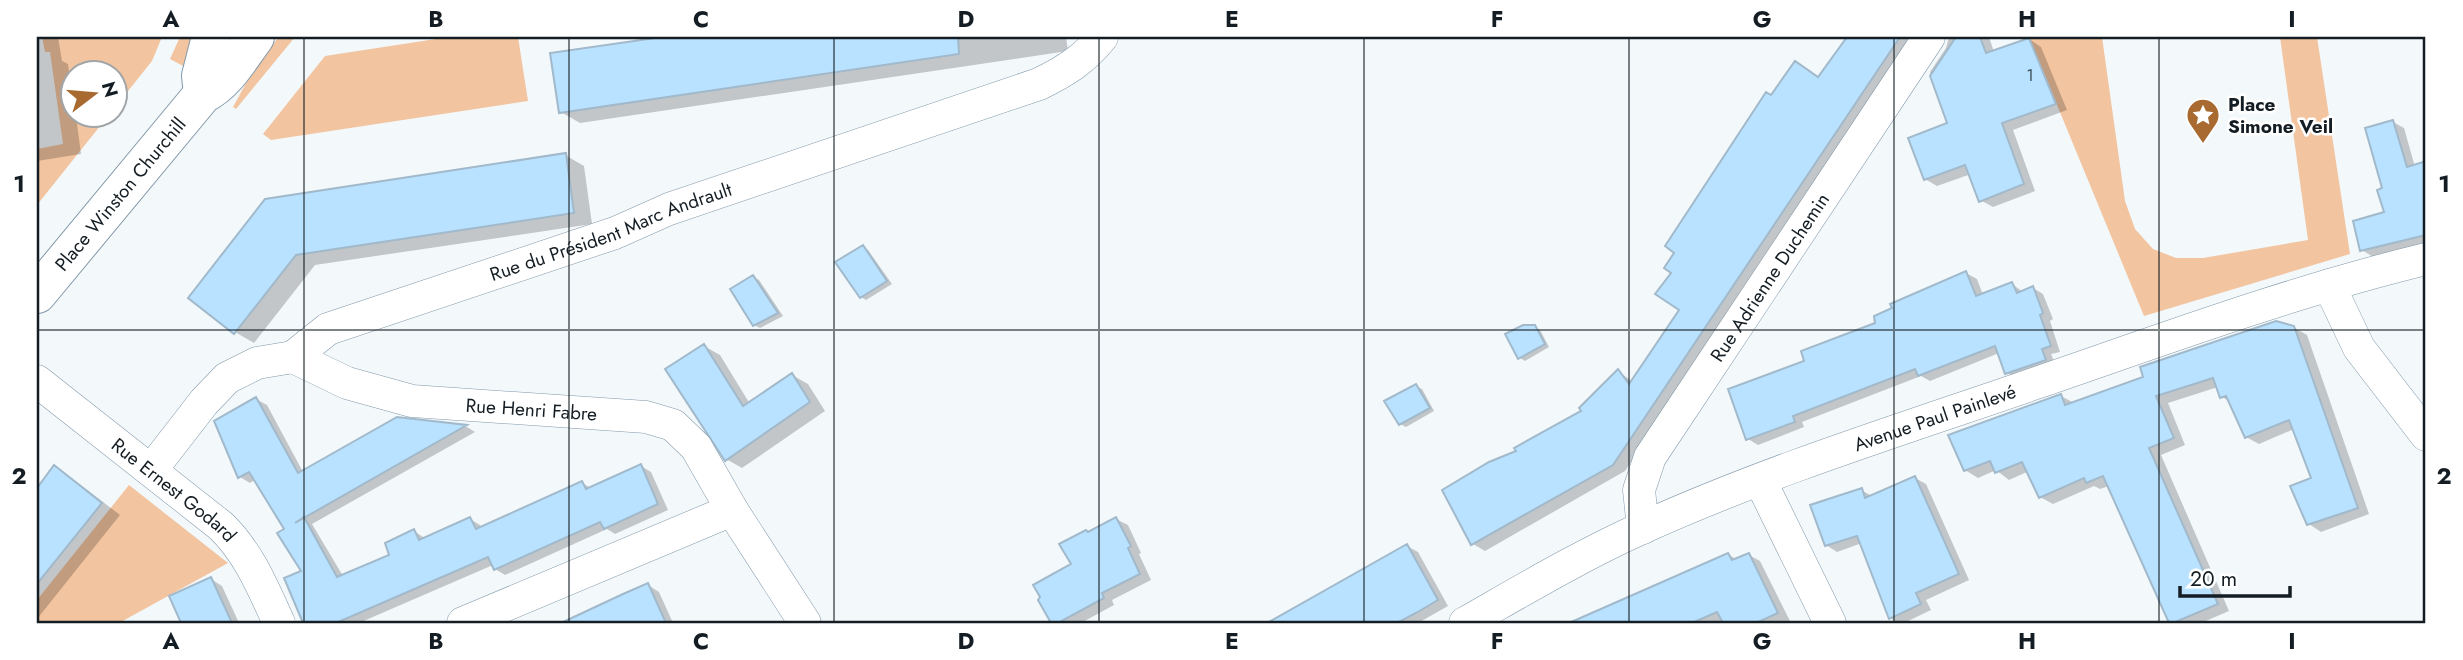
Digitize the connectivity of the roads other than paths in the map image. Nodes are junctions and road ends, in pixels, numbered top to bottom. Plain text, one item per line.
1 (211, 37) edge
2 (255, 37) edge
3 (1102, 37) edge
4 (1929, 37) edge
5 (203, 94) junction
6 (2426, 259) edge
7 (2329, 285) junction
8 (37, 294) edge
9 (293, 356) junction
10 (37, 382) edge
11 (2426, 435) edge
12 (152, 470) junction
13 (1760, 480) junction
14 (732, 510) junction
15 (1643, 528) junction
16 (279, 623) edge
17 (463, 623) edge
18 (805, 623) edge
19 (1465, 623) edge
20 (1830, 623) edge

1 - 5 main road
2 - 5 main road, Place Winston Churchill
3 - 9 street, Rue du Président Marc Andrault
4 - 15 street, Rue Adrienne Duchemin
5 - 8 main road, Place Winston Churchill
6 - 7 street, Avenue Paul Painlevé
7 - 11 street
7 - 13 street, Avenue Paul Painlevé
9 - 12 street, Rue du Président Marc Andrault
9 - 14 street, Rue Henri Fabre
10 - 12 street, Rue Ernest Godard
12 - 16 street, Rue Ernest Godard
13 - 15 street, Avenue Paul Painlevé
13 - 20 street
14 - 17 street
14 - 18 street, Rue Henri Fabre
15 - 19 street, Avenue Paul Painlevé

